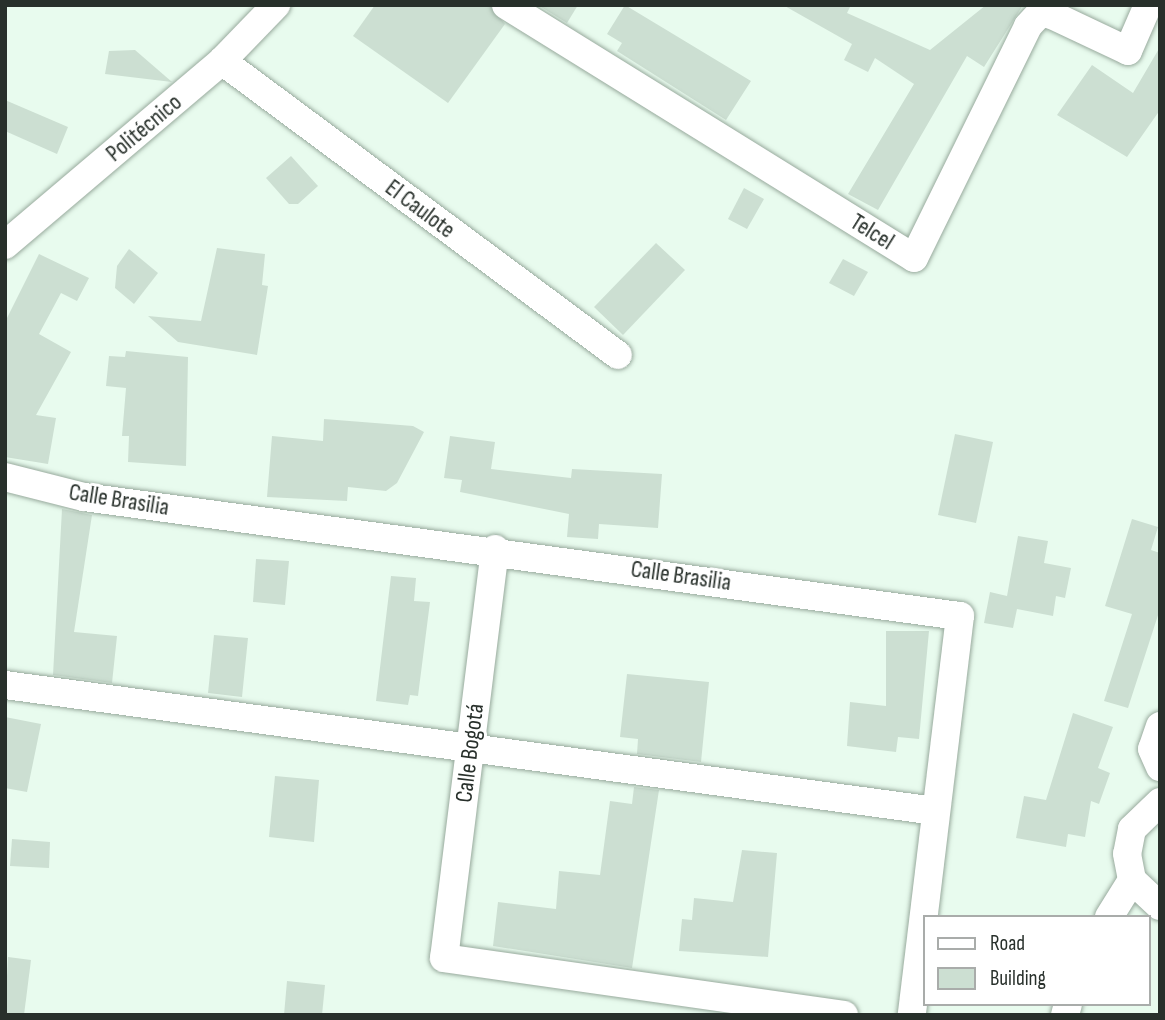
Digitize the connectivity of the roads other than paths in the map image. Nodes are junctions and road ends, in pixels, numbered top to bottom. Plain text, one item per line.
1 (276, 5) edge
2 (506, 5) edge
3 (1148, 5) edge
4 (222, 61) junction
5 (5, 245) edge
6 (618, 355) dead end
7 (5, 477) edge
8 (495, 549) junction
9 (5, 685) edge
10 (1160, 726) edge
11 (471, 748) junction
12 (1160, 767) edge
13 (1160, 802) edge
14 (936, 811) junction
15 (1132, 880) junction
16 (1160, 906) edge
17 (924, 915) edge
18 (1110, 915) edge
19 (923, 922) edge
20 (844, 1015) edge
21 (912, 1015) edge

1 - 4 street, Politécnico
2 - 3 street, Telcel
4 - 5 street, Politécnico
4 - 6 street, El Caulote
7 - 8 street, Calle Brasilia
8 - 11 street, Calle Bogotá
8 - 14 street, Calle Brasilia
9 - 11 street
10 - 12 street
11 - 14 street
11 - 20 street, Calle Bogotá
13 - 15 street
14 - 17 street, Calle Brasilia
15 - 16 street
15 - 18 street
19 - 21 street, Calle Brasilia

